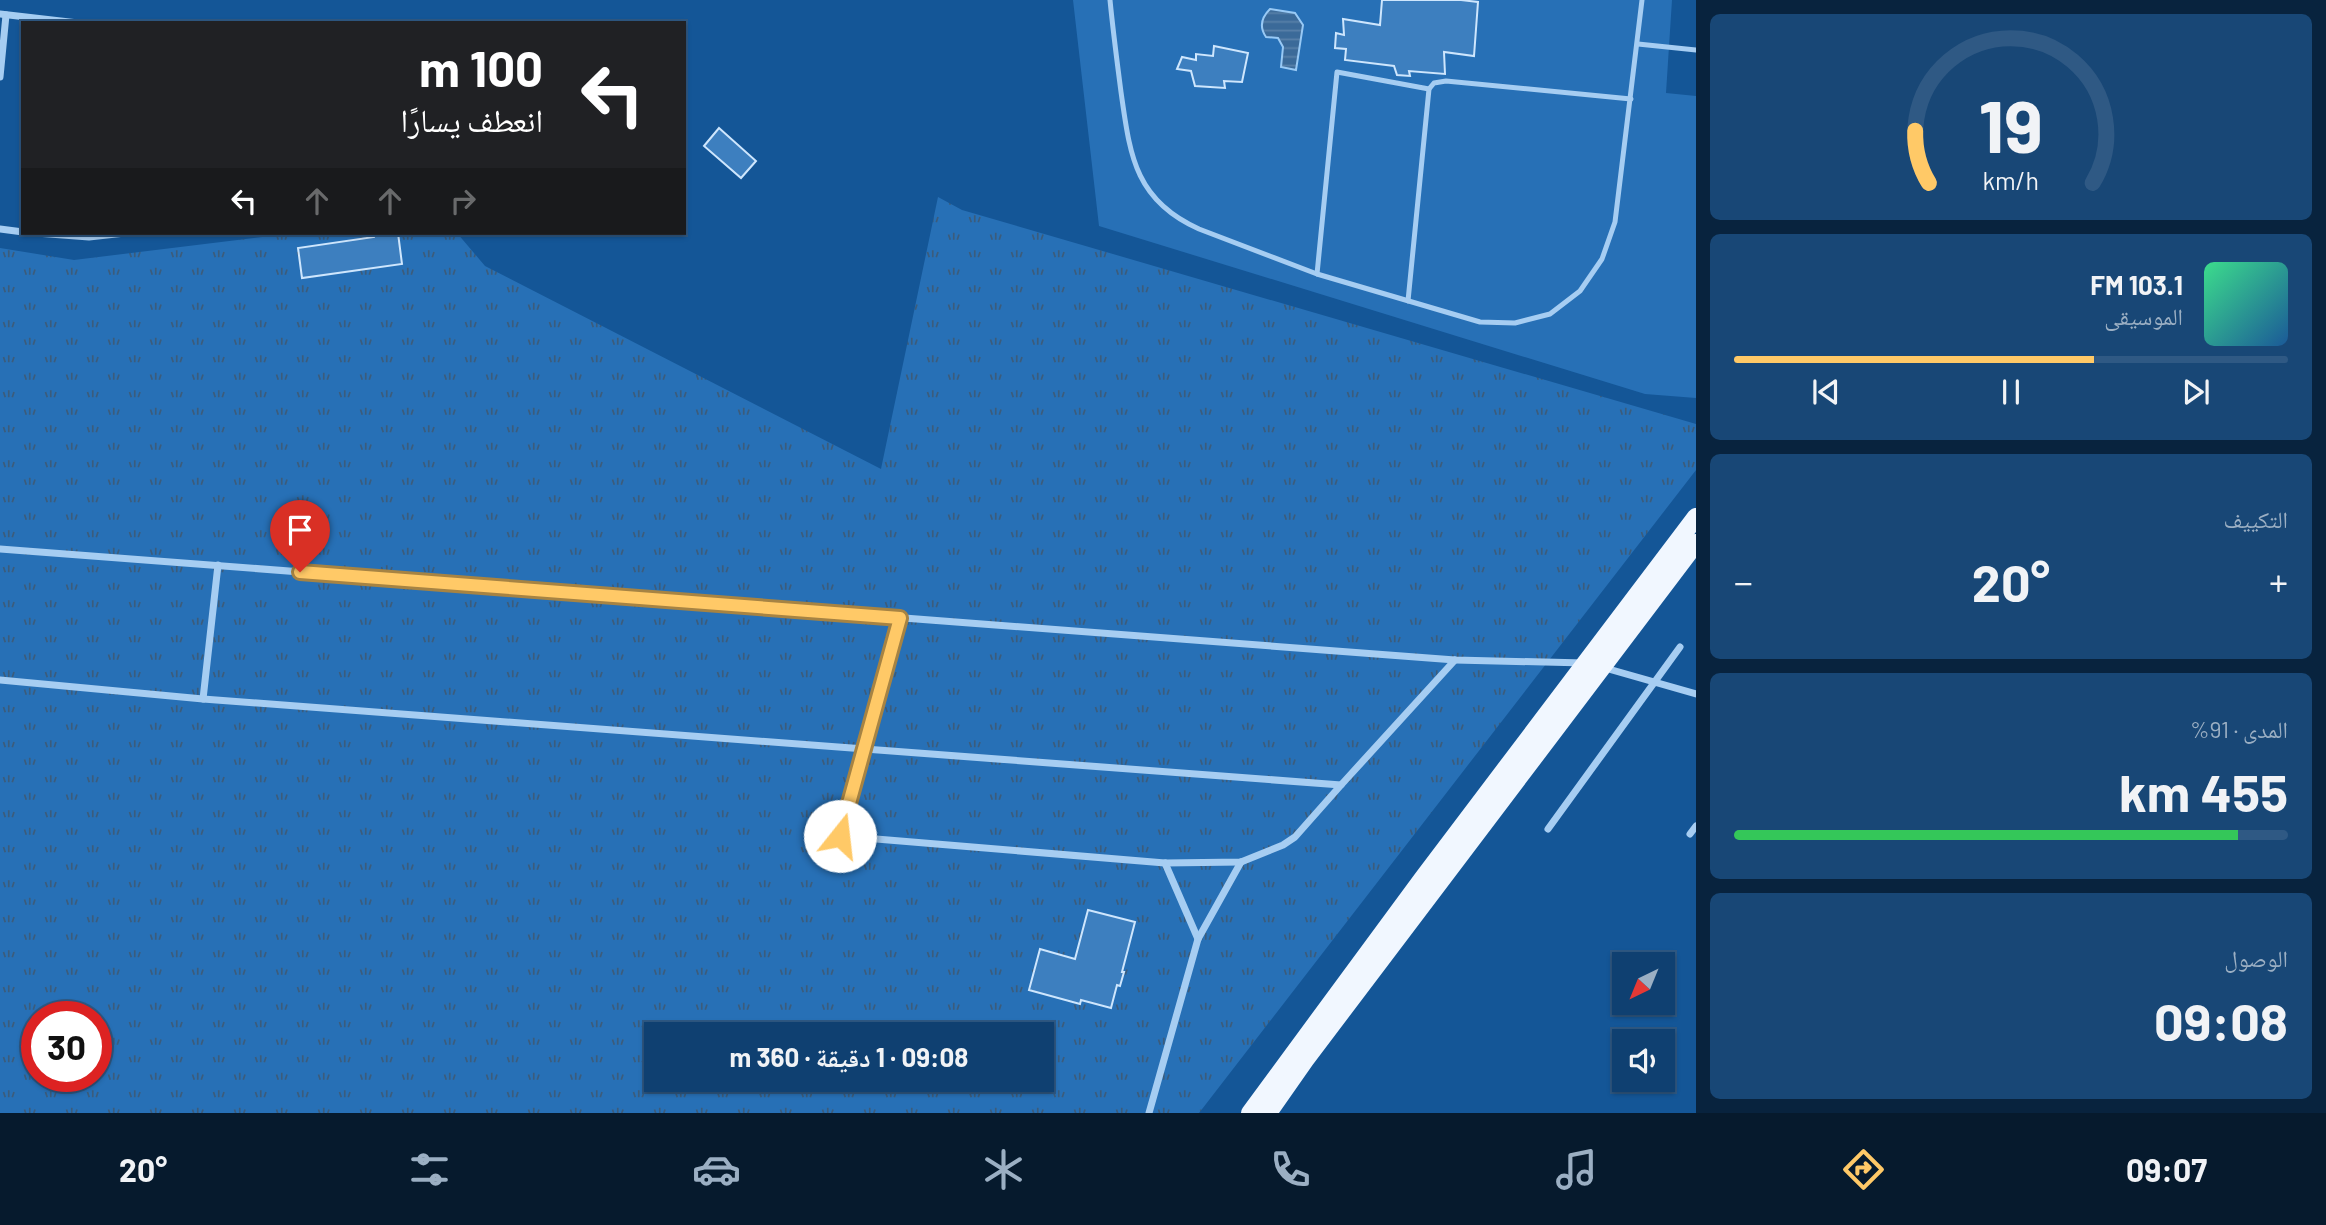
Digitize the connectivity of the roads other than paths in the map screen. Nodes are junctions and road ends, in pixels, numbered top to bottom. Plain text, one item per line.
1 (1110, 0) edge
2 (1643, 0) edge
3 (3, 14) edge
4 (61, 21) edge
5 (1638, 44) junction
6 (1696, 50) edge
7 (0, 77) edge
8 (1429, 89) junction
9 (1631, 99) junction
10 (0, 229) edge
11 (21, 232) edge
12 (62, 235) edge
13 (101, 235) edge
14 (1317, 274) junction
15 (1408, 301) junction
16 (1696, 517) edge
17 (1696, 543) edge
18 (0, 549) edge
19 (218, 565) junction
20 (900, 618) junction
21 (1680, 647) dead end
22 (1455, 660) junction
23 (1593, 665) junction
24 (0, 680) edge
25 (1654, 682) junction
26 (1696, 694) edge
27 (203, 699) junction
28 (864, 750) junction
29 (1341, 785) junction
30 (1696, 826) edge
31 (1548, 830) dead end
32 (1690, 834) dead end
33 (1241, 862) junction
34 (1165, 863) junction
35 (1198, 939) junction
36 (1149, 1113) edge
37 (1250, 1113) edge
38 (1268, 1113) edge

1 - 14 lane
2 - 5 lane
3 - 4 street
3 - 7 street
5 - 6 lane
5 - 9 lane
8 - 9 lane
8 - 14 lane
8 - 15 lane
9 - 15 lane
10 - 11 street
12 - 13 street
14 - 15 lane
16 - 23 main road
17 - 23 main road
18 - 19 street
19 - 20 street
19 - 27 street
20 - 22 street
20 - 28 street
21 - 25 street
22 - 23 street
22 - 29 street
23 - 25 street
23 - 37 main road
23 - 38 main road
24 - 27 street
25 - 26 street
25 - 31 street
27 - 28 street
28 - 29 street
28 - 34 street
29 - 33 street
30 - 32 street
33 - 34 street
33 - 35 street
34 - 35 street
35 - 36 street

